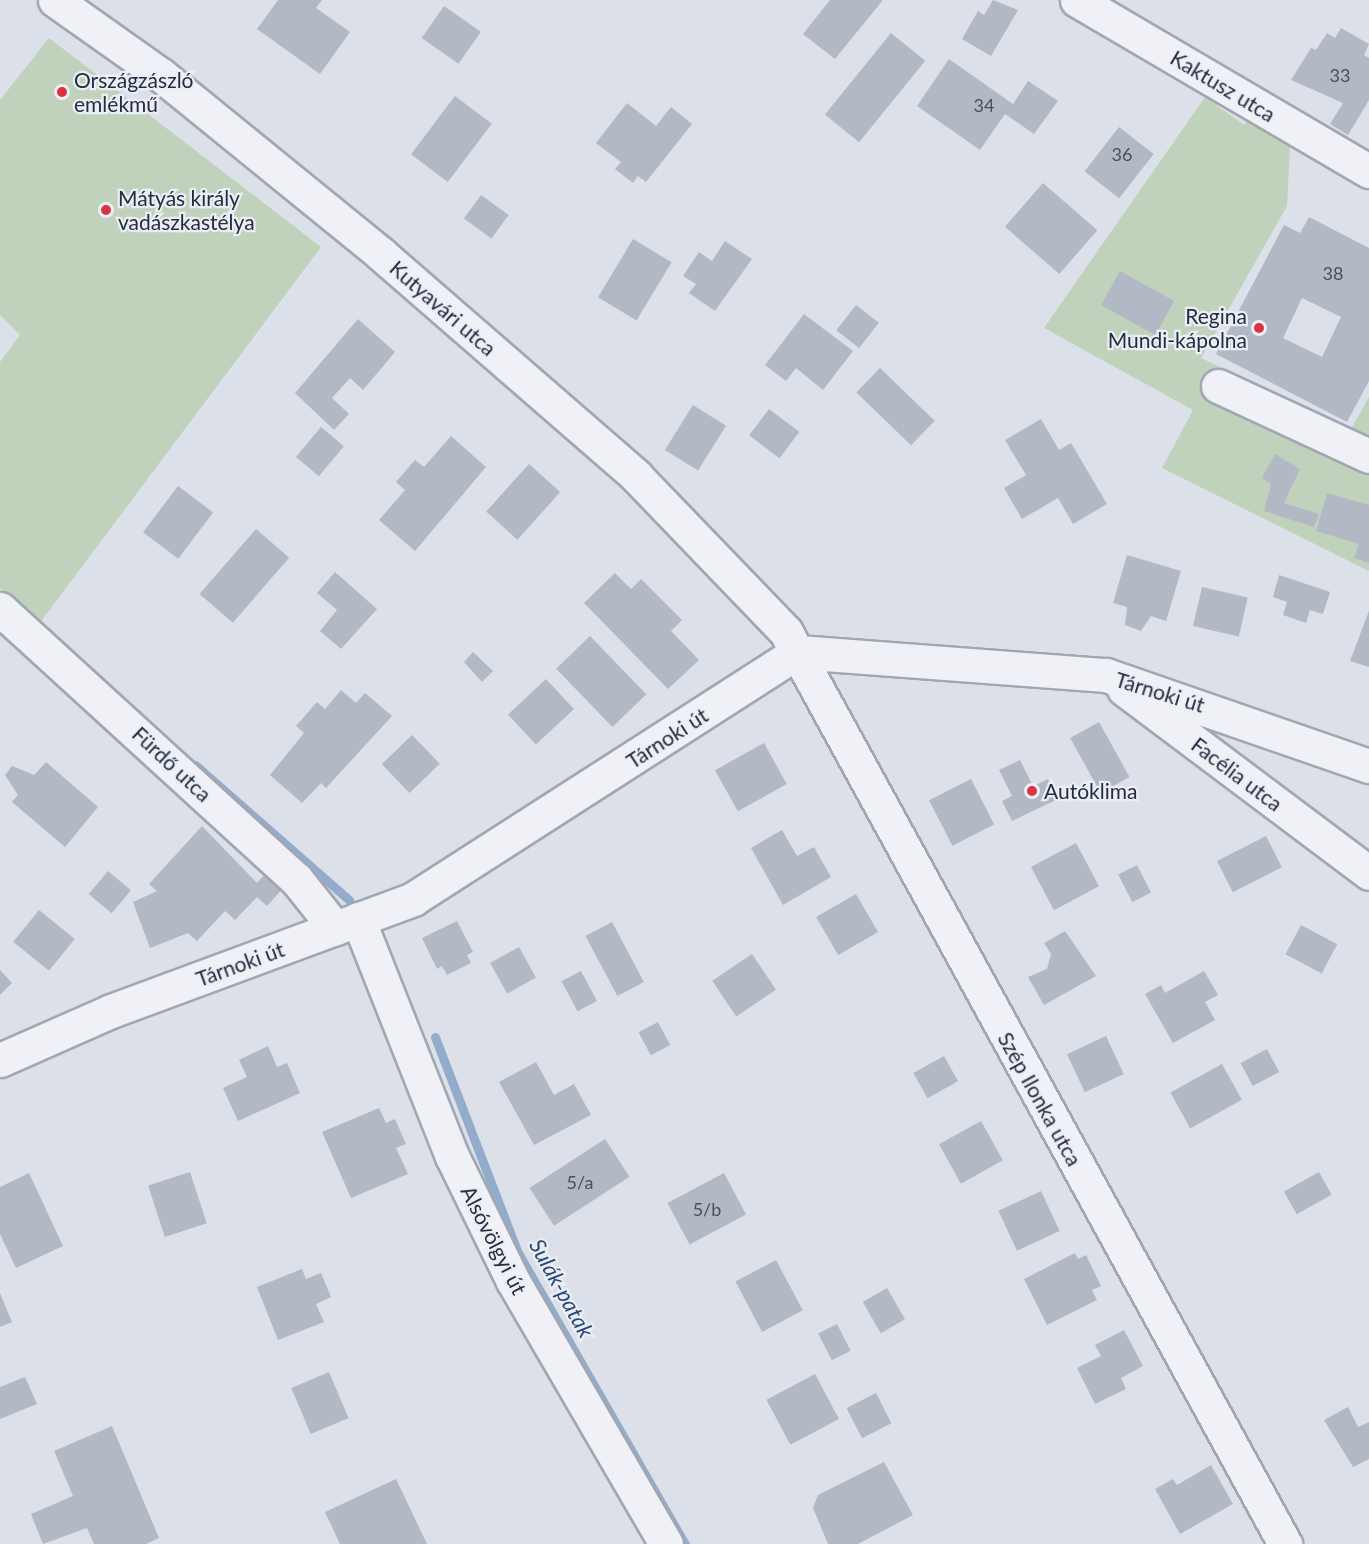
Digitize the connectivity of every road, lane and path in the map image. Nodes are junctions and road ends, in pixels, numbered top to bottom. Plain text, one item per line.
1 (55, 0) edge
2 (1077, 0) edge
3 (1369, 171) edge
4 (1218, 386) dead end
5 (1369, 456) edge
6 (0, 609) edge
7 (798, 652) junction
8 (1106, 675) junction
9 (1369, 766) edge
10 (1369, 873) edge
11 (347, 924) junction
12 (0, 1060) edge
13 (666, 1544) edge
14 (1285, 1544) edge

1 - 7 street, Kutyavári utca
2 - 3 street, Kaktusz utca
4 - 5 street
6 - 11 street, Fürdő utca
7 - 8 street, Tárnoki út
7 - 11 street, Tárnoki út
7 - 14 street, Szép Ilonka utca
8 - 9 street, Tárnoki út
8 - 10 street, Facélia utca
11 - 12 street, Tárnoki út
11 - 13 street, Alsóvölgyi út

